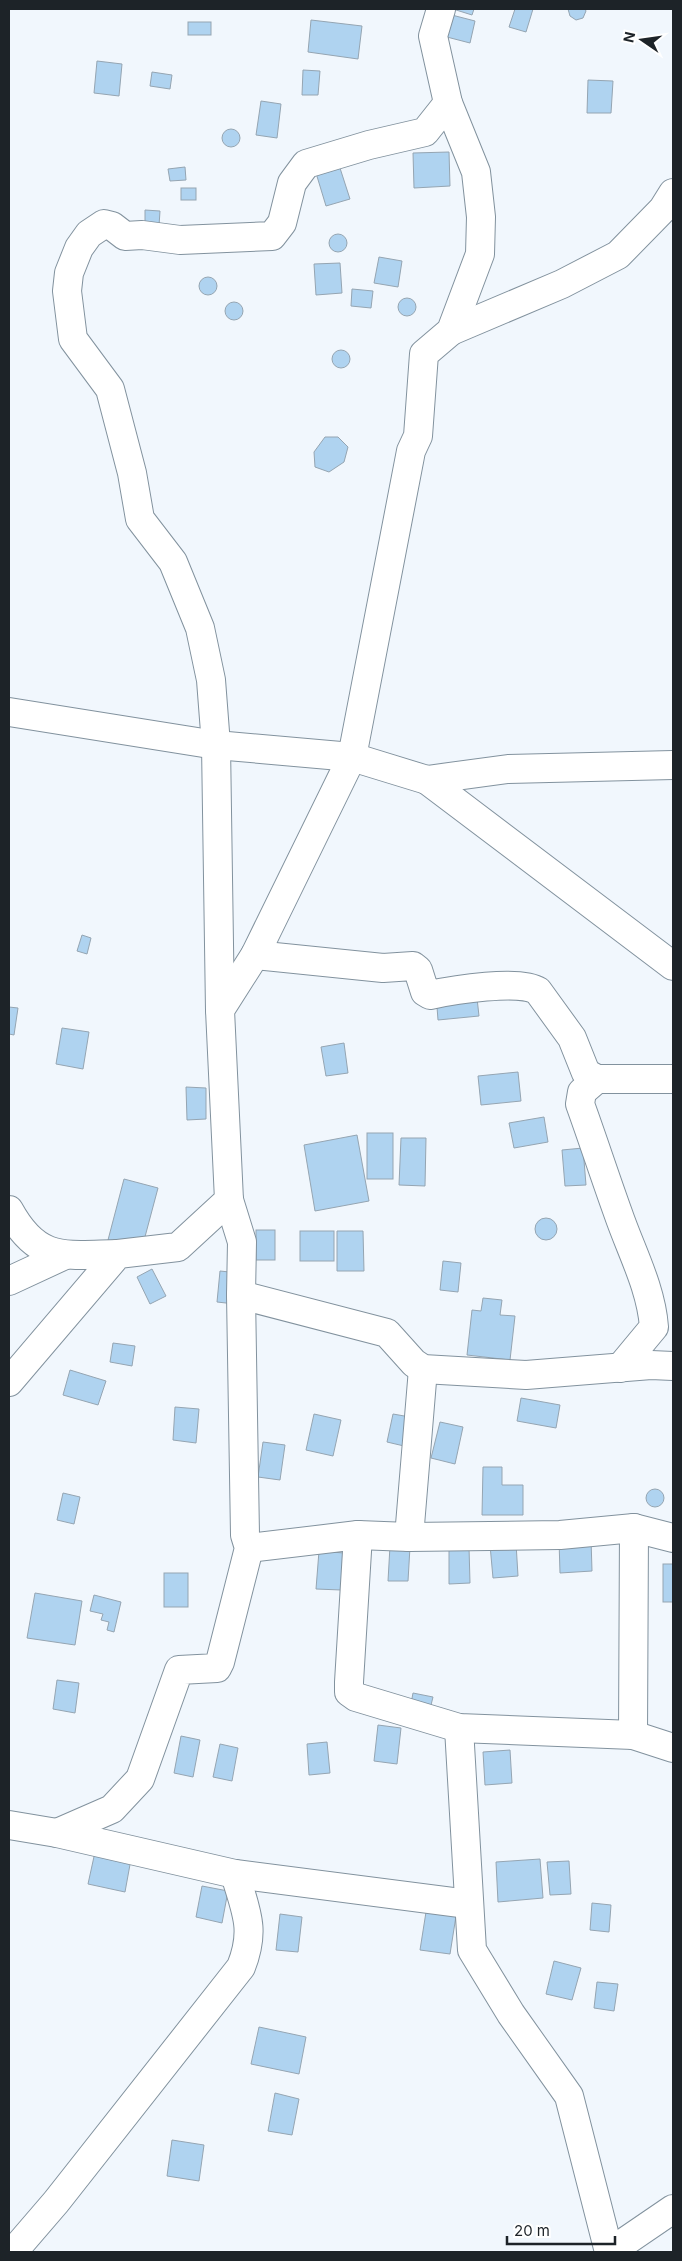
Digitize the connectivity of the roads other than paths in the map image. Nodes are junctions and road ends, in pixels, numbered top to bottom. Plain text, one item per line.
1 (441, 9) edge
2 (448, 103) junction
3 (673, 193) edge
4 (451, 331) junction
5 (9, 712) edge
6 (216, 746) junction
7 (352, 757) junction
8 (673, 765) edge
9 (427, 780) junction
10 (255, 956) junction
11 (673, 966) edge
12 (220, 1010) junction
13 (597, 1079) junction
14 (673, 1079) edge
15 (229, 1200) junction
16 (9, 1210) edge
17 (118, 1254) junction
18 (65, 1255) junction
19 (9, 1281) edge
20 (241, 1294) junction
21 (673, 1366) edge
22 (620, 1368) junction
23 (423, 1369) junction
24 (9, 1382) edge
25 (634, 1528) junction
26 (358, 1535) junction
27 (410, 1538) junction
28 (673, 1538) edge
29 (248, 1548) junction
30 (459, 1728) junction
31 (633, 1734) junction
32 (673, 1748) edge
33 (9, 1825) edge
34 (57, 1833) junction
35 (235, 1874) junction
36 (468, 1904) junction
37 (673, 2209) edge
38 (13, 2252) edge
39 (610, 2252) edge

1 - 2 street
2 - 4 street
2 - 6 street
3 - 4 street
4 - 7 street
5 - 6 street
6 - 7 street
6 - 12 street
7 - 9 street
7 - 10 street
8 - 9 street
9 - 11 street
10 - 12 street
10 - 13 street
12 - 15 street
13 - 14 street
13 - 22 street
15 - 17 street
15 - 20 street
16 - 18 street
17 - 18 street
17 - 24 street
18 - 19 street
20 - 23 street
20 - 29 street
21 - 22 street
22 - 23 street
23 - 27 street
25 - 27 street
25 - 28 street
25 - 31 street
26 - 27 street
26 - 29 street
26 - 30 street
29 - 34 street
30 - 31 street
30 - 36 street
31 - 32 street
33 - 34 street
34 - 35 street
35 - 36 street
35 - 38 street
36 - 39 street
37 - 39 street

